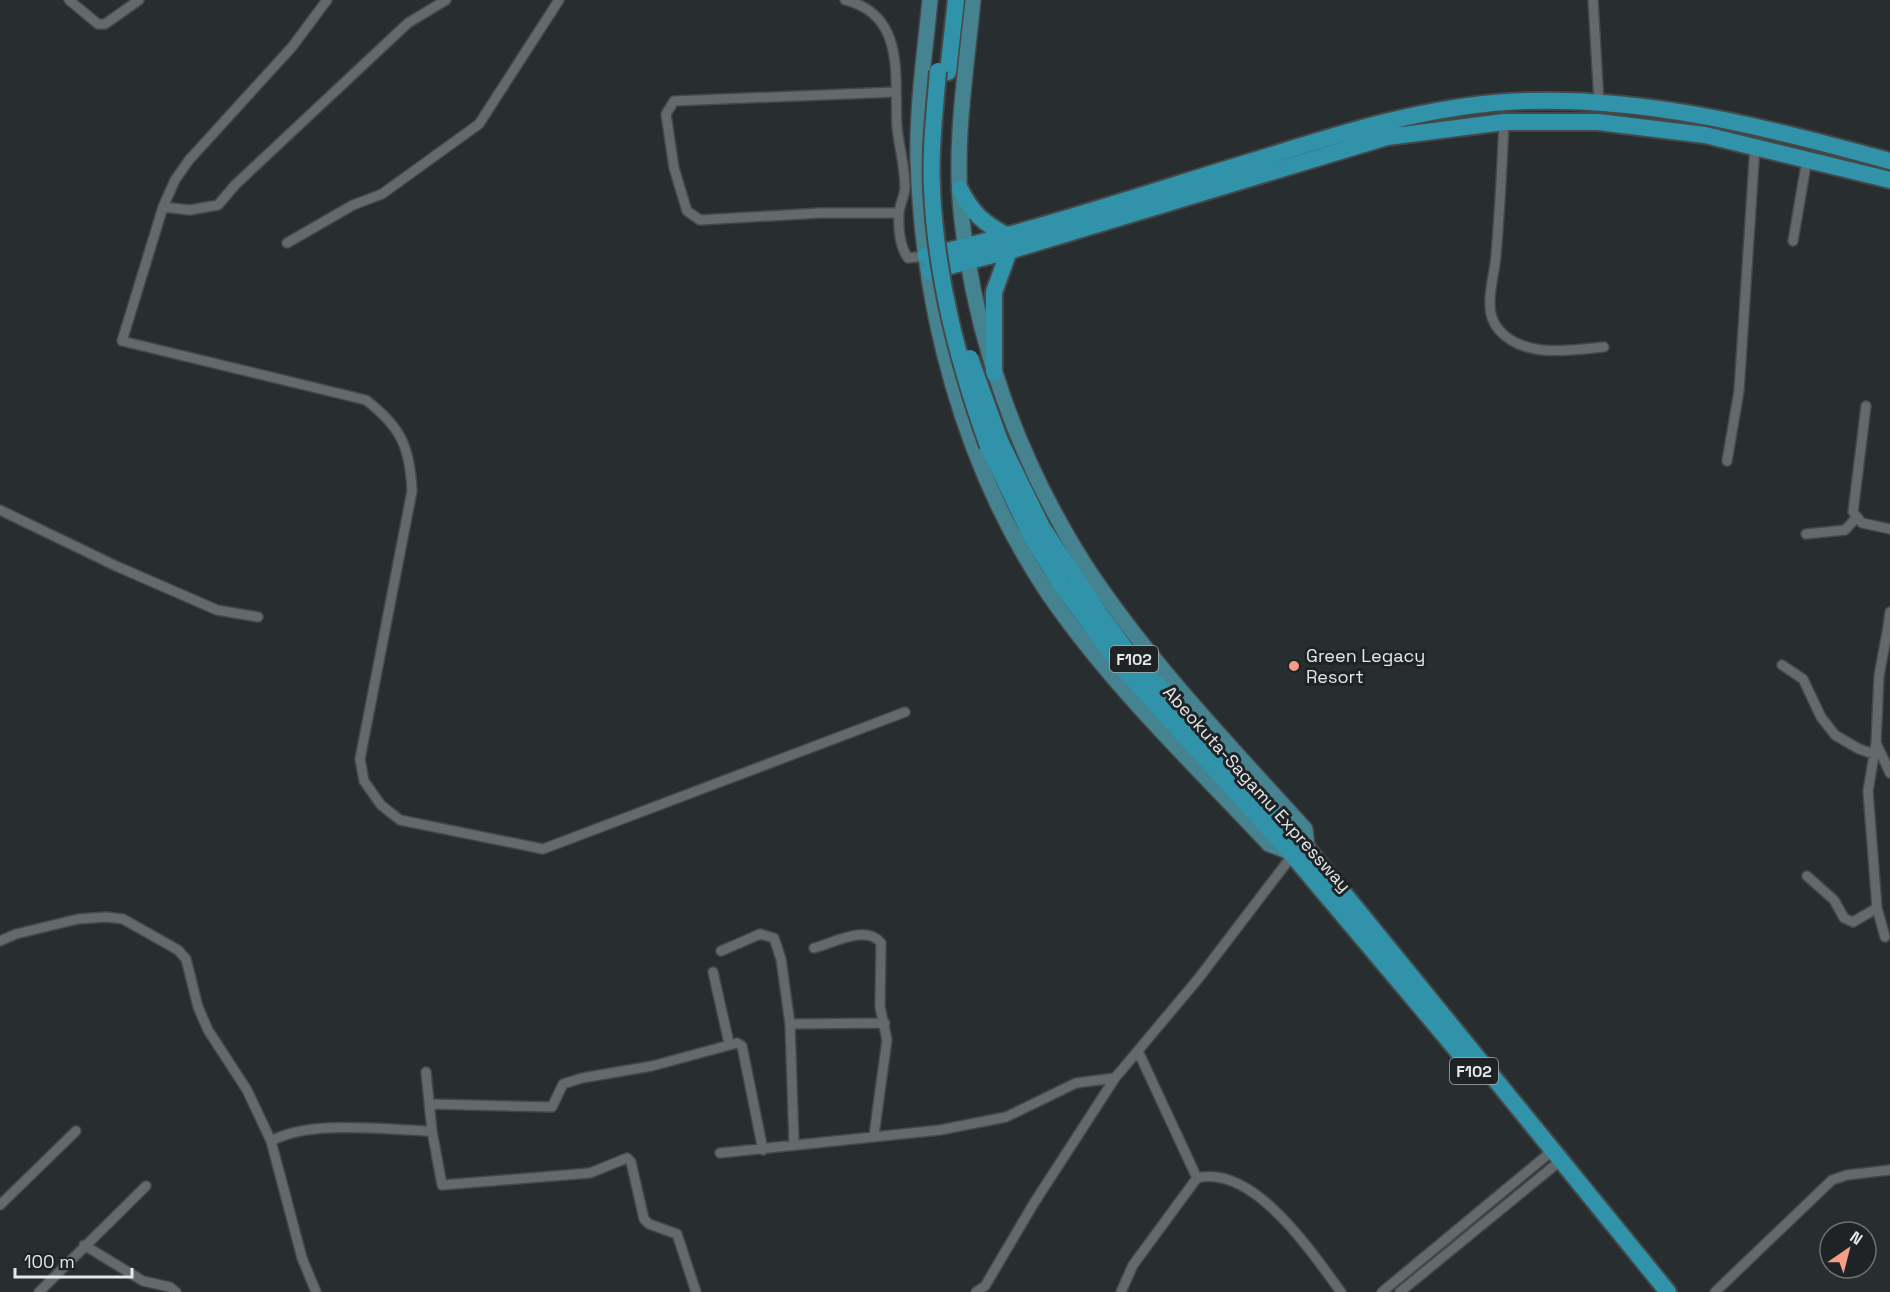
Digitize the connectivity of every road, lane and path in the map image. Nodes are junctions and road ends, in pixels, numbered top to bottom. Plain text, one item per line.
1 (69, 0) edge
2 (139, 0) edge
3 (327, 0) edge
4 (446, 0) edge
5 (559, 0) edge
6 (845, 0) edge
7 (930, 0) edge
8 (945, 0) edge
9 (956, 0) edge
10 (973, 0) edge
11 (1593, 0) edge
12 (943, 71) junction
13 (895, 92) junction
14 (1599, 102) junction
15 (1476, 105) junction
16 (1504, 122) junction
17 (1479, 124) junction
18 (1755, 146) junction
19 (1807, 159) junction
20 (1890, 161) edge
21 (1890, 180) edge
22 (960, 189) junction
23 (163, 207) junction
24 (899, 213) junction
25 (1793, 241) dead end
26 (287, 243) dead end
27 (1009, 244) junction
28 (967, 254) junction
29 (928, 263) junction
30 (1604, 347) dead end
31 (994, 373) junction
32 (1866, 406) dead end
33 (994, 443) junction
34 (1727, 461) dead end
35 (0, 510) edge
36 (1856, 519) junction
37 (1890, 530) edge
38 (1806, 534) dead end
39 (1890, 612) edge
40 (258, 617) dead end
41 (1889, 628) edge
42 (1782, 665) dead end
43 (905, 712) dead end
44 (1876, 743) junction
45 (1874, 754) junction
46 (1890, 773) edge
47 (1307, 848) junction
48 (1290, 852) junction
49 (1807, 876) dead end
50 (1877, 908) junction
51 (1885, 937) dead end
52 (0, 941) edge
53 (814, 948) dead end
54 (721, 951) dead end
55 (713, 972) dead end
56 (885, 1023) junction
57 (790, 1024) junction
58 (729, 1043) junction
59 (1138, 1051) junction
60 (426, 1072) dead end
61 (1115, 1078) junction
62 (430, 1104) junction
63 (76, 1131) dead end
64 (432, 1131) junction
65 (874, 1135) junction
66 (271, 1141) junction
67 (794, 1144) junction
68 (763, 1150) junction
69 (720, 1153) dead end
70 (1553, 1159) junction
71 (1890, 1170) edge
72 (1197, 1178) junction
73 (146, 1186) dead end
74 (0, 1205) edge
75 (84, 1245) junction
76 (39, 1292) edge
77 (176, 1292) edge
78 (316, 1292) edge
79 (696, 1292) edge
80 (976, 1292) edge
81 (1121, 1292) edge
82 (1341, 1292) edge
83 (1382, 1292) edge
84 (1400, 1292) edge
85 (1657, 1292) edge
86 (1668, 1292) edge
87 (1715, 1292) edge

1 - 2 street
3 - 23 street
4 - 23 street
5 - 26 street
6 - 13 street
7 - 29 main road
8 - 12 highway, Abeokuta-Sagamu Expressway / F102
9 - 12 highway, Abeokuta-Sagamu Expressway / F102
10 - 22 main road
11 - 14 street
12 - 33 highway, Abeokuta-Sagamu Expressway / F102, bridge
13 - 24 street
13 - 24 street
14 - 15 highway
14 - 20 highway
15 - 17 highway
15 - 27 highway
16 - 17 highway
16 - 18 highway
16 - 30 street
17 - 27 highway
18 - 19 highway
18 - 34 street
19 - 21 highway
19 - 25 street
22 - 27 highway
22 - 28 main road
23 - 43 street
24 - 29 street
27 - 28 highway
27 - 31 highway
28 - 29 highway
28 - 31 main road
29 - 48 main road
31 - 47 main road
32 - 36 street
33 - 47 highway, Abeokuta-Sagamu Expressway / F102
33 - 48 highway, Abeokuta-Sagamu Expressway / F102
35 - 40 street
36 - 37 street
36 - 38 street
39 - 41 street
41 - 44 street
42 - 45 street
44 - 45 street
44 - 46 street
45 - 50 street
47 - 70 highway, Abeokuta-Sagamu Expressway / F102
48 - 59 street
48 - 70 highway, Abeokuta-Sagamu Expressway / F102
49 - 50 street
50 - 51 street
52 - 66 street
53 - 56 street
54 - 57 street
55 - 58 street
56 - 57 street
56 - 65 street
57 - 67 street
58 - 62 street
58 - 68 street
59 - 61 street
59 - 72 street
60 - 62 street
61 - 65 street
61 - 80 street
62 - 64 street
63 - 74 street
64 - 66 street
64 - 79 street
65 - 67 street
66 - 78 street
67 - 68 street
68 - 69 street
70 - 83 street
70 - 84 street
70 - 85 highway, Abeokuta-Sagamu Expressway / F102
70 - 86 highway, Abeokuta-Sagamu Expressway / F102
71 - 87 street
72 - 81 street
72 - 82 street
73 - 75 street
75 - 76 street
75 - 77 street

